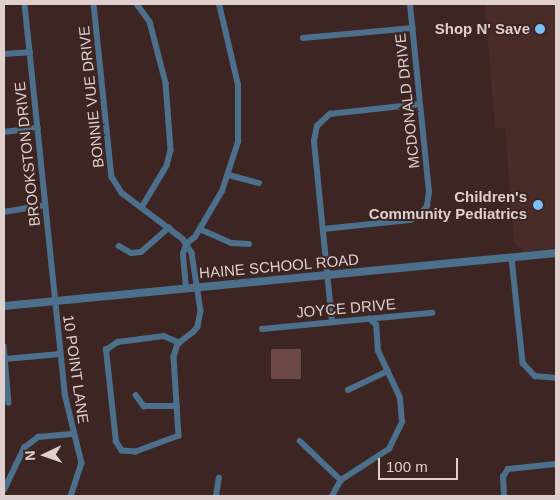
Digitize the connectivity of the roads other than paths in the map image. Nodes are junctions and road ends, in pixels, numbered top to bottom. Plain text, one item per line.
1 (25, 4) edge
2 (94, 4) edge
3 (137, 4) edge
4 (219, 4) edge
5 (410, 4) edge
6 (413, 28) junction
7 (303, 38) dead end
8 (30, 52) junction
9 (4, 54) edge
10 (420, 104) junction
11 (38, 128) junction
12 (4, 132) edge
13 (229, 175) junction
14 (259, 183) dead end
15 (45, 206) junction
16 (143, 206) junction
17 (4, 212) edge
18 (169, 228) junction
19 (200, 229) junction
20 (323, 229) junction
21 (186, 244) junction
22 (249, 244) dead end
23 (120, 246) dead end
24 (556, 253) edge
25 (512, 258) junction
26 (327, 275) junction
27 (199, 287) junction
28 (186, 289) junction
29 (54, 301) junction
30 (4, 306) edge
31 (432, 313) dead end
32 (369, 318) junction
33 (332, 322) junction
34 (262, 329) dead end
35 (180, 343) junction
36 (4, 346) edge
37 (60, 354) junction
38 (5, 359) junction
39 (388, 371) junction
40 (556, 378) edge
41 (348, 390) dead end
42 (136, 395) dead end
43 (9, 403) dead end
44 (177, 406) junction
45 (74, 434) junction
46 (300, 441) dead end
47 (556, 464) edge
48 (219, 478) dead end
49 (341, 480) junction
50 (4, 490) edge
51 (71, 496) edge
52 (216, 496) edge
53 (332, 496) edge
54 (504, 496) edge

1 - 8 street, BROOKSTON DRIVE
2 - 16 street, BONNIE VUE DRIVE
3 - 16 street
4 - 13 street
5 - 6 street, MCDONALD DRIVE
6 - 7 street
6 - 10 street, MCDONALD DRIVE
8 - 9 street
8 - 11 street, BROOKSTON DRIVE
10 - 20 street
10 - 20 street, MCDONALD DRIVE
11 - 12 street
11 - 15 street, BROOKSTON DRIVE
13 - 14 street
13 - 19 street
15 - 17 street
15 - 29 street, BROOKSTON DRIVE
16 - 18 street, BONNIE VUE DRIVE
18 - 21 street, BONNIE VUE DRIVE
18 - 23 street
19 - 21 street
19 - 22 street
20 - 26 street
21 - 27 street, BONNIE VUE DRIVE
21 - 28 street
24 - 25 street, HAINE SCHOOL ROAD
25 - 26 street, HAINE SCHOOL ROAD
25 - 40 street
26 - 27 street, HAINE SCHOOL ROAD
26 - 33 street
27 - 28 street, HAINE SCHOOL ROAD
27 - 35 street, BONNIE VUE DRIVE
28 - 29 street, HAINE SCHOOL ROAD
29 - 30 street, HAINE SCHOOL ROAD
29 - 37 street, 10 POINT LANE
31 - 32 street, JOYCE DRIVE
32 - 33 street, JOYCE DRIVE
32 - 39 street
33 - 34 street, JOYCE DRIVE
35 - 44 street
35 - 44 street
36 - 38 street
37 - 38 street
37 - 45 street, 10 POINT LANE
38 - 43 street
39 - 41 street
39 - 49 street
42 - 44 street
45 - 50 street
45 - 51 street, 10 POINT LANE
46 - 49 street
47 - 54 street
48 - 52 street
49 - 53 street

